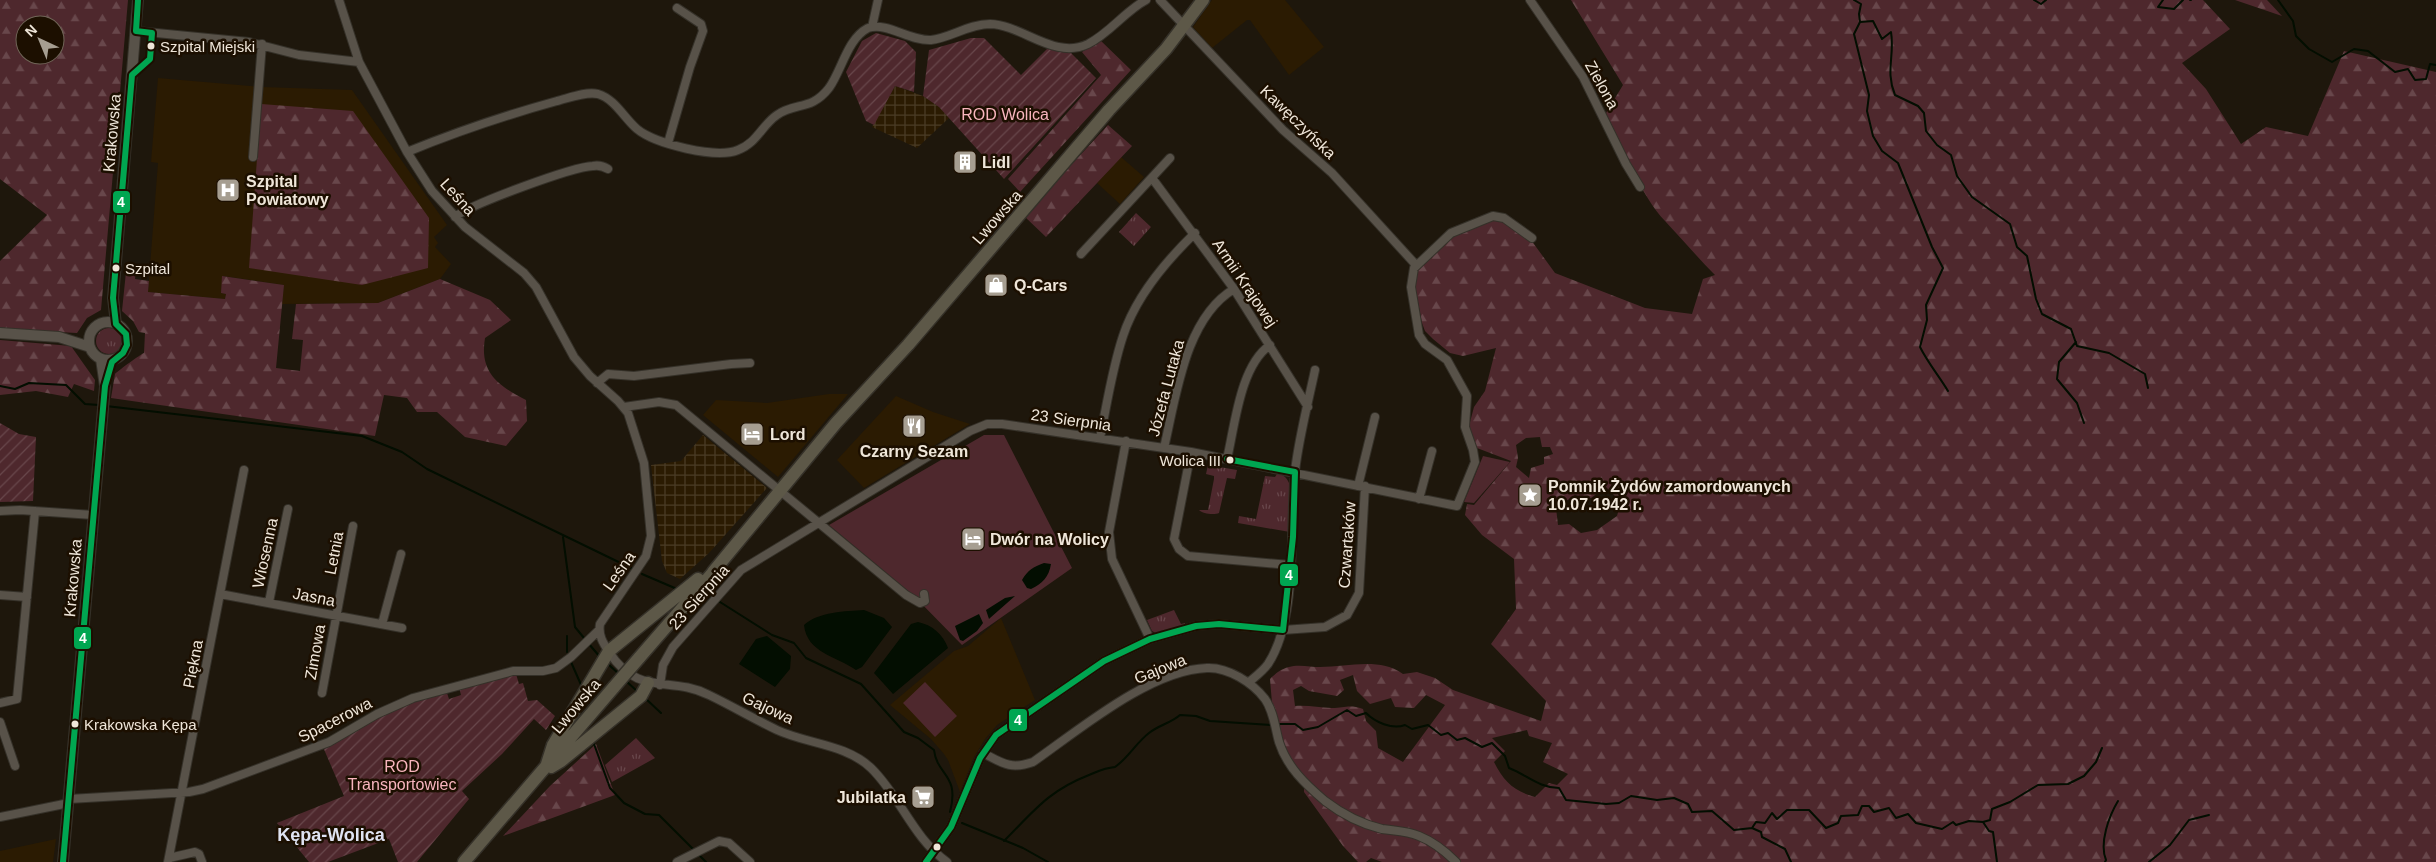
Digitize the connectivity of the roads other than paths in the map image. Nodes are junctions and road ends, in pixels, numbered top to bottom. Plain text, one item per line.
1 (138, 0) edge
2 (339, 0) edge
3 (878, 0) edge
4 (1146, 0) edge
5 (1160, 0) edge
6 (1196, 0) edge
7 (1203, 0) edge
8 (1530, 0) edge
9 (677, 8) dead end
10 (1182, 24) junction
11 (872, 27) junction
12 (136, 31) junction
13 (262, 44) junction
14 (359, 62) junction
15 (668, 143) junction
16 (407, 152) junction
17 (254, 157) dead end
18 (1170, 158) dead end
19 (608, 169) dead end
20 (1152, 178) junction
21 (1640, 187) dead end
22 (455, 218) junction
23 (1195, 234) junction
24 (1532, 238) dead end
25 (1081, 254) dead end
26 (1416, 265) junction
27 (1234, 289) junction
28 (113, 298) junction
29 (103, 323) junction
30 (116, 324) junction
31 (0, 333) edge
32 (91, 334) junction
33 (59, 337) junction
34 (1270, 344) junction
35 (90, 347) junction
36 (101, 359) junction
37 (113, 359) junction
38 (750, 364) dead end
39 (1315, 370) dead end
40 (597, 383) junction
41 (105, 386) junction
42 (624, 407) junction
43 (1308, 408) junction
44 (1375, 417) dead end
45 (1100, 438) junction
46 (1126, 441) junction
47 (1164, 448) junction
48 (1432, 451) dead end
49 (1191, 452) junction
50 (1227, 459) junction
51 (244, 470) dead end
52 (1295, 472) junction
53 (1361, 486) junction
54 (782, 492) junction
55 (1420, 499) junction
56 (288, 509) dead end
57 (0, 511) edge
58 (35, 511) junction
59 (807, 513) junction
60 (93, 514) junction
61 (819, 523) junction
62 (354, 526) dead end
63 (806, 530) junction
64 (728, 552) junction
65 (401, 554) dead end
66 (1290, 565) junction
67 (713, 572) junction
68 (220, 594) junction
69 (924, 594) dead end
70 (0, 595) edge
71 (27, 597) junction
72 (269, 602) junction
73 (336, 615) junction
74 (382, 624) junction
75 (402, 628) dead end
76 (599, 630) junction
77 (1283, 630) junction
78 (1150, 639) junction
79 (609, 651) junction
80 (1248, 682) junction
81 (654, 684) junction
82 (322, 693) dead end
83 (0, 703) edge
84 (0, 722) edge
85 (983, 753) junction
86 (15, 766) dead end
87 (544, 770) junction
88 (181, 792) junction
89 (69, 801) junction
90 (0, 817) edge
91 (934, 852) junction
92 (169, 860) edge
93 (63, 862) edge
94 (202, 862) edge
95 (464, 862) edge
96 (677, 862) edge
97 (750, 862) edge
98 (926, 862) edge
99 (947, 862) edge
100 (1456, 862) edge

1 - 12 street, Krakowska
2 - 14 street, Leśna
3 - 11 street
4 - 11 street
5 - 10 street, Kawęczyńska
6 - 10 main road, Lwowska
7 - 10 main road, Lwowska
8 - 21 street, Zielona
9 - 15 street
10 - 26 street, Kawęczyńska
10 - 54 main road, Lwowska
11 - 15 street
12 - 13 street
12 - 28 street, Krakowska
13 - 14 street
13 - 17 street
14 - 16 street, Leśna
15 - 16 street
16 - 22 street, Leśna
18 - 20 street
19 - 22 street
20 - 23 street, Armii Krajowej
20 - 25 street
22 - 40 street, Leśna
23 - 27 street, Armii Krajowej
23 - 45 street
24 - 26 street
26 - 55 street, 23 Sierpnia
27 - 34 street, Armii Krajowej
27 - 47 street, Józefa Lutaka
28 - 29 street, Krakowska
28 - 30 street, Krakowska
29 - 30 street
29 - 32 street
30 - 37 street
31 - 33 street
32 - 33 street
32 - 35 street
33 - 35 street
34 - 43 street, Armii Krajowej
34 - 50 street
35 - 36 street
36 - 37 street
36 - 41 street, Krakowska
37 - 41 street, Krakowska
38 - 40 street
39 - 43 street
40 - 42 street, Leśna
41 - 60 street, Krakowska
42 - 54 street
42 - 76 street, Leśna
43 - 52 street
44 - 53 street
45 - 46 street, 23 Sierpnia
45 - 61 street, 23 Sierpnia
46 - 47 street, 23 Sierpnia
46 - 78 street
47 - 49 street, 23 Sierpnia
48 - 55 street
49 - 50 street, 23 Sierpnia
49 - 66 street
50 - 52 street, 23 Sierpnia
51 - 68 street, Piękna
52 - 53 street, 23 Sierpnia
52 - 66 street
53 - 55 street, 23 Sierpnia
53 - 77 street, Czwartaków
54 - 59 street
54 - 64 main road, Lwowska
54 - 67 main road, Lwowska
56 - 72 street, Wiosenna
57 - 58 street
58 - 60 street
58 - 71 street
59 - 61 street
59 - 63 street
60 - 89 street, Krakowska
61 - 63 street, 23 Sierpnia
61 - 69 street
62 - 73 street, Letnia
63 - 81 street, 23 Sierpnia
64 - 67 main road, Lwowska
64 - 79 main road
65 - 74 street
66 - 77 street
67 - 87 main road, Lwowska, bridge
68 - 72 street, Jasna
68 - 88 street, Piękna
70 - 71 street
71 - 83 street
72 - 73 street, Jasna
73 - 74 street, Jasna
73 - 82 street, Zimowa
74 - 75 street, Jasna
76 - 79 street
76 - 88 street, Spacerowa
77 - 78 street, Czwartaków
77 - 80 street
78 - 85 street, Czwartaków
79 - 81 street, Gajowa
79 - 87 main road
80 - 85 street, Gajowa
80 - 100 street, Gajowa
81 - 87 main road
81 - 91 street, Gajowa
84 - 86 street
85 - 91 street
87 - 95 main road, Lwowska
88 - 89 street, Spacerowa
88 - 92 street, Piękna
89 - 90 street, Spacerowa
89 - 93 street, Krakowska
91 - 98 street
91 - 99 street, Gajowa
92 - 94 street
96 - 97 street

